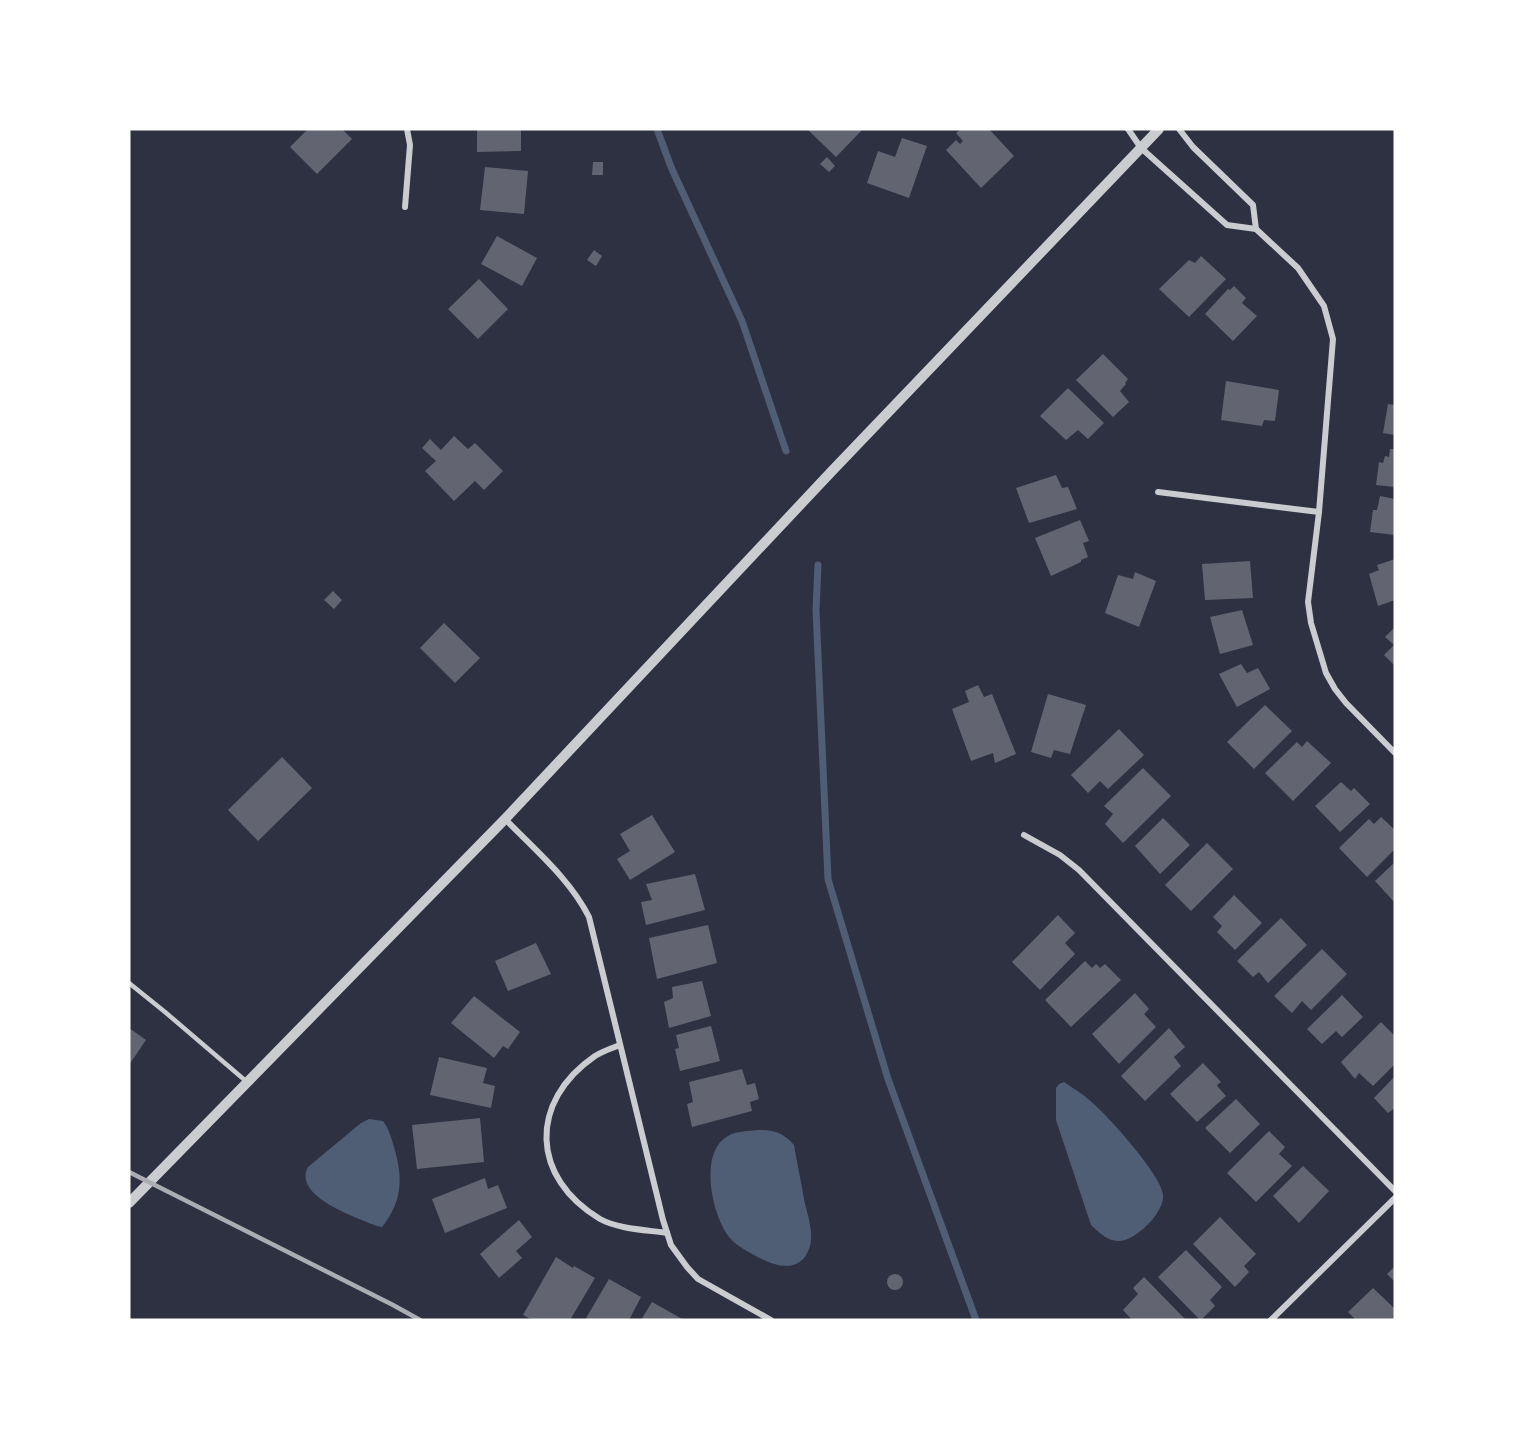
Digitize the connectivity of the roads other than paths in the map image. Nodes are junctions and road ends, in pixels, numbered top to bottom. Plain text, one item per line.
1 (406, 129) edge
2 (1128, 129) edge
3 (1159, 129) edge
4 (1179, 129) edge
5 (1141, 148) junction
6 (405, 207) dead end
7 (1256, 229) junction
8 (1158, 492) dead end
9 (1319, 512) junction
10 (1395, 753) edge
11 (505, 819) junction
12 (1024, 835) dead end
13 (129, 983) edge
14 (620, 1045) junction
15 (247, 1082) junction
16 (1395, 1191) edge
17 (1395, 1198) edge
18 (129, 1203) edge
19 (667, 1233) junction
20 (771, 1320) edge
21 (1271, 1320) edge

1 - 6 street
2 - 5 street
3 - 5 street
4 - 7 street
5 - 7 street
5 - 11 street
7 - 9 street
8 - 9 street
9 - 10 street
11 - 14 street
11 - 15 street
12 - 16 street
13 - 15 lane
14 - 19 street
14 - 19 street
15 - 18 street
17 - 21 street
19 - 20 street

